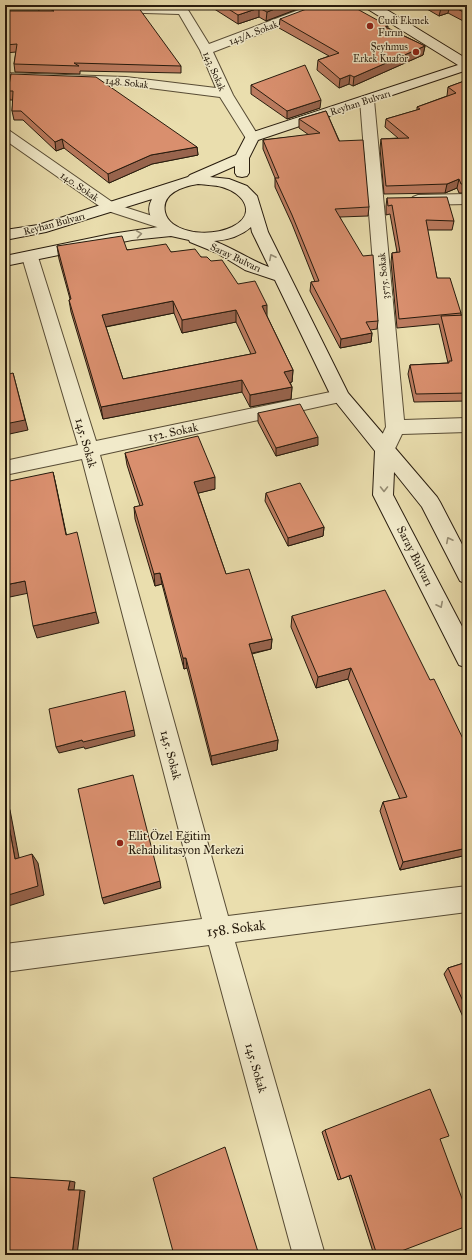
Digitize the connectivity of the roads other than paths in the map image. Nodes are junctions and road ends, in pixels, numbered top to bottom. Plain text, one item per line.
1 (323, 5) edge
2 (370, 5) edge
3 (97, 7) edge
4 (180, 8) edge
5 (206, 50) junction
6 (467, 66) edge
7 (5, 77) edge
8 (224, 93) junction
9 (367, 100) junction
10 (5, 134) edge
11 (252, 137) junction
12 (242, 158) junction
13 (177, 185) junction
14 (250, 195) junction
15 (467, 199) edge
16 (392, 201) junction
17 (110, 207) junction
18 (254, 213) junction
19 (168, 228) junction
20 (5, 235) edge
21 (190, 236) junction
22 (30, 256) junction
23 (5, 261) edge
24 (282, 277) junction
25 (340, 396) junction
26 (467, 425) edge
27 (395, 427) junction
28 (89, 450) junction
29 (385, 450) junction
30 (5, 468) edge
31 (467, 575) edge
32 (467, 658) edge
33 (467, 899) edge
34 (218, 930) junction
35 (5, 958) edge
36 (309, 1255) edge

1 - 5 street, 143/A. Sokak
2 - 6 street
3 - 4 street
4 - 5 street, 143. Sokak
5 - 8 street, 143. Sokak
6 - 9 street, Reyhan Bulvarı
7 - 8 street, 148. Sokak
8 - 11 street, 143. Sokak
9 - 11 street, Reyhan Bulvarı
9 - 16 street, 3575. Sokak
10 - 17 street, 140. Sokak
11 - 12 street
12 - 13 street
12 - 14 street
13 - 14 street
13 - 17 street, Reyhan Bulvarı
13 - 19 street
14 - 18 street
15 - 16 street
16 - 27 street, 3575. Sokak
17 - 19 street, 140. Sokak
17 - 20 street, Reyhan Bulvarı
18 - 21 street
24 -> 18 street, Saray Bulvarı
19 - 21 street
22 -> 19 street
21 - 24 street, Saray Bulvarı
22 - 23 street
22 - 28 street, 145. Sokak
24 - 25 street, Saray Bulvarı
25 - 28 street, 152. Sokak
25 - 29 street, Saray Bulvarı
26 - 27 street
27 - 29 street, 3575. Sokak
28 - 30 street, 152. Sokak
28 - 34 street, 145. Sokak
31 -> 29 street, Saray Bulvarı
29 -> 32 street, Saray Bulvarı
33 - 34 street, 158. Sokak
34 - 35 street, 158. Sokak
34 - 36 street, 145. Sokak

